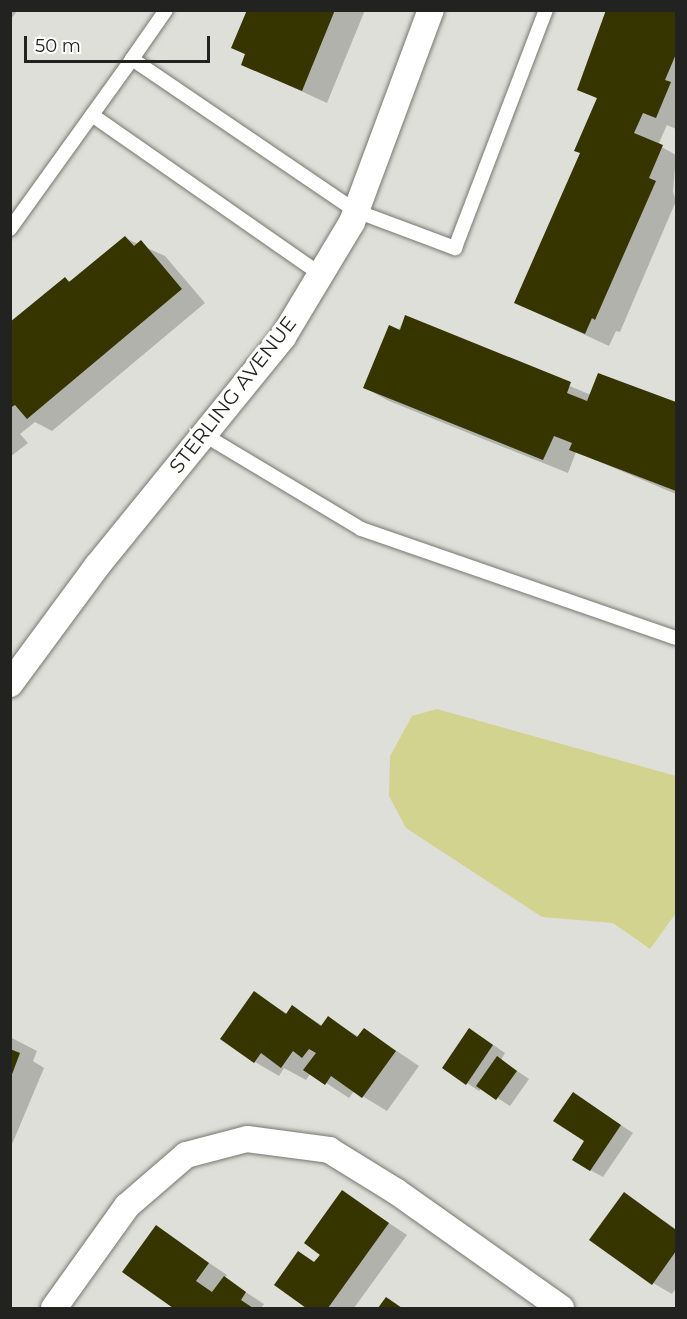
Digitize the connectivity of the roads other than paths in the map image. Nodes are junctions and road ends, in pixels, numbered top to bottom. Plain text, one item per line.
1 (166, 10) edge
2 (431, 10) edge
3 (546, 10) edge
4 (132, 59) junction
5 (92, 115) junction
6 (356, 211) junction
7 (10, 229) edge
8 (320, 274) junction
9 (203, 434) junction
10 (676, 638) edge
11 (10, 684) edge
12 (54, 1308) edge
13 (561, 1308) edge

1 - 4 lane
2 - 6 street, STERLING AVENUE
3 - 6 lane
4 - 5 lane
4 - 6 lane
5 - 7 lane
5 - 8 lane
6 - 8 street, STERLING AVENUE
8 - 9 street, STERLING AVENUE
9 - 10 lane
9 - 11 street, STERLING AVENUE
12 - 13 street

